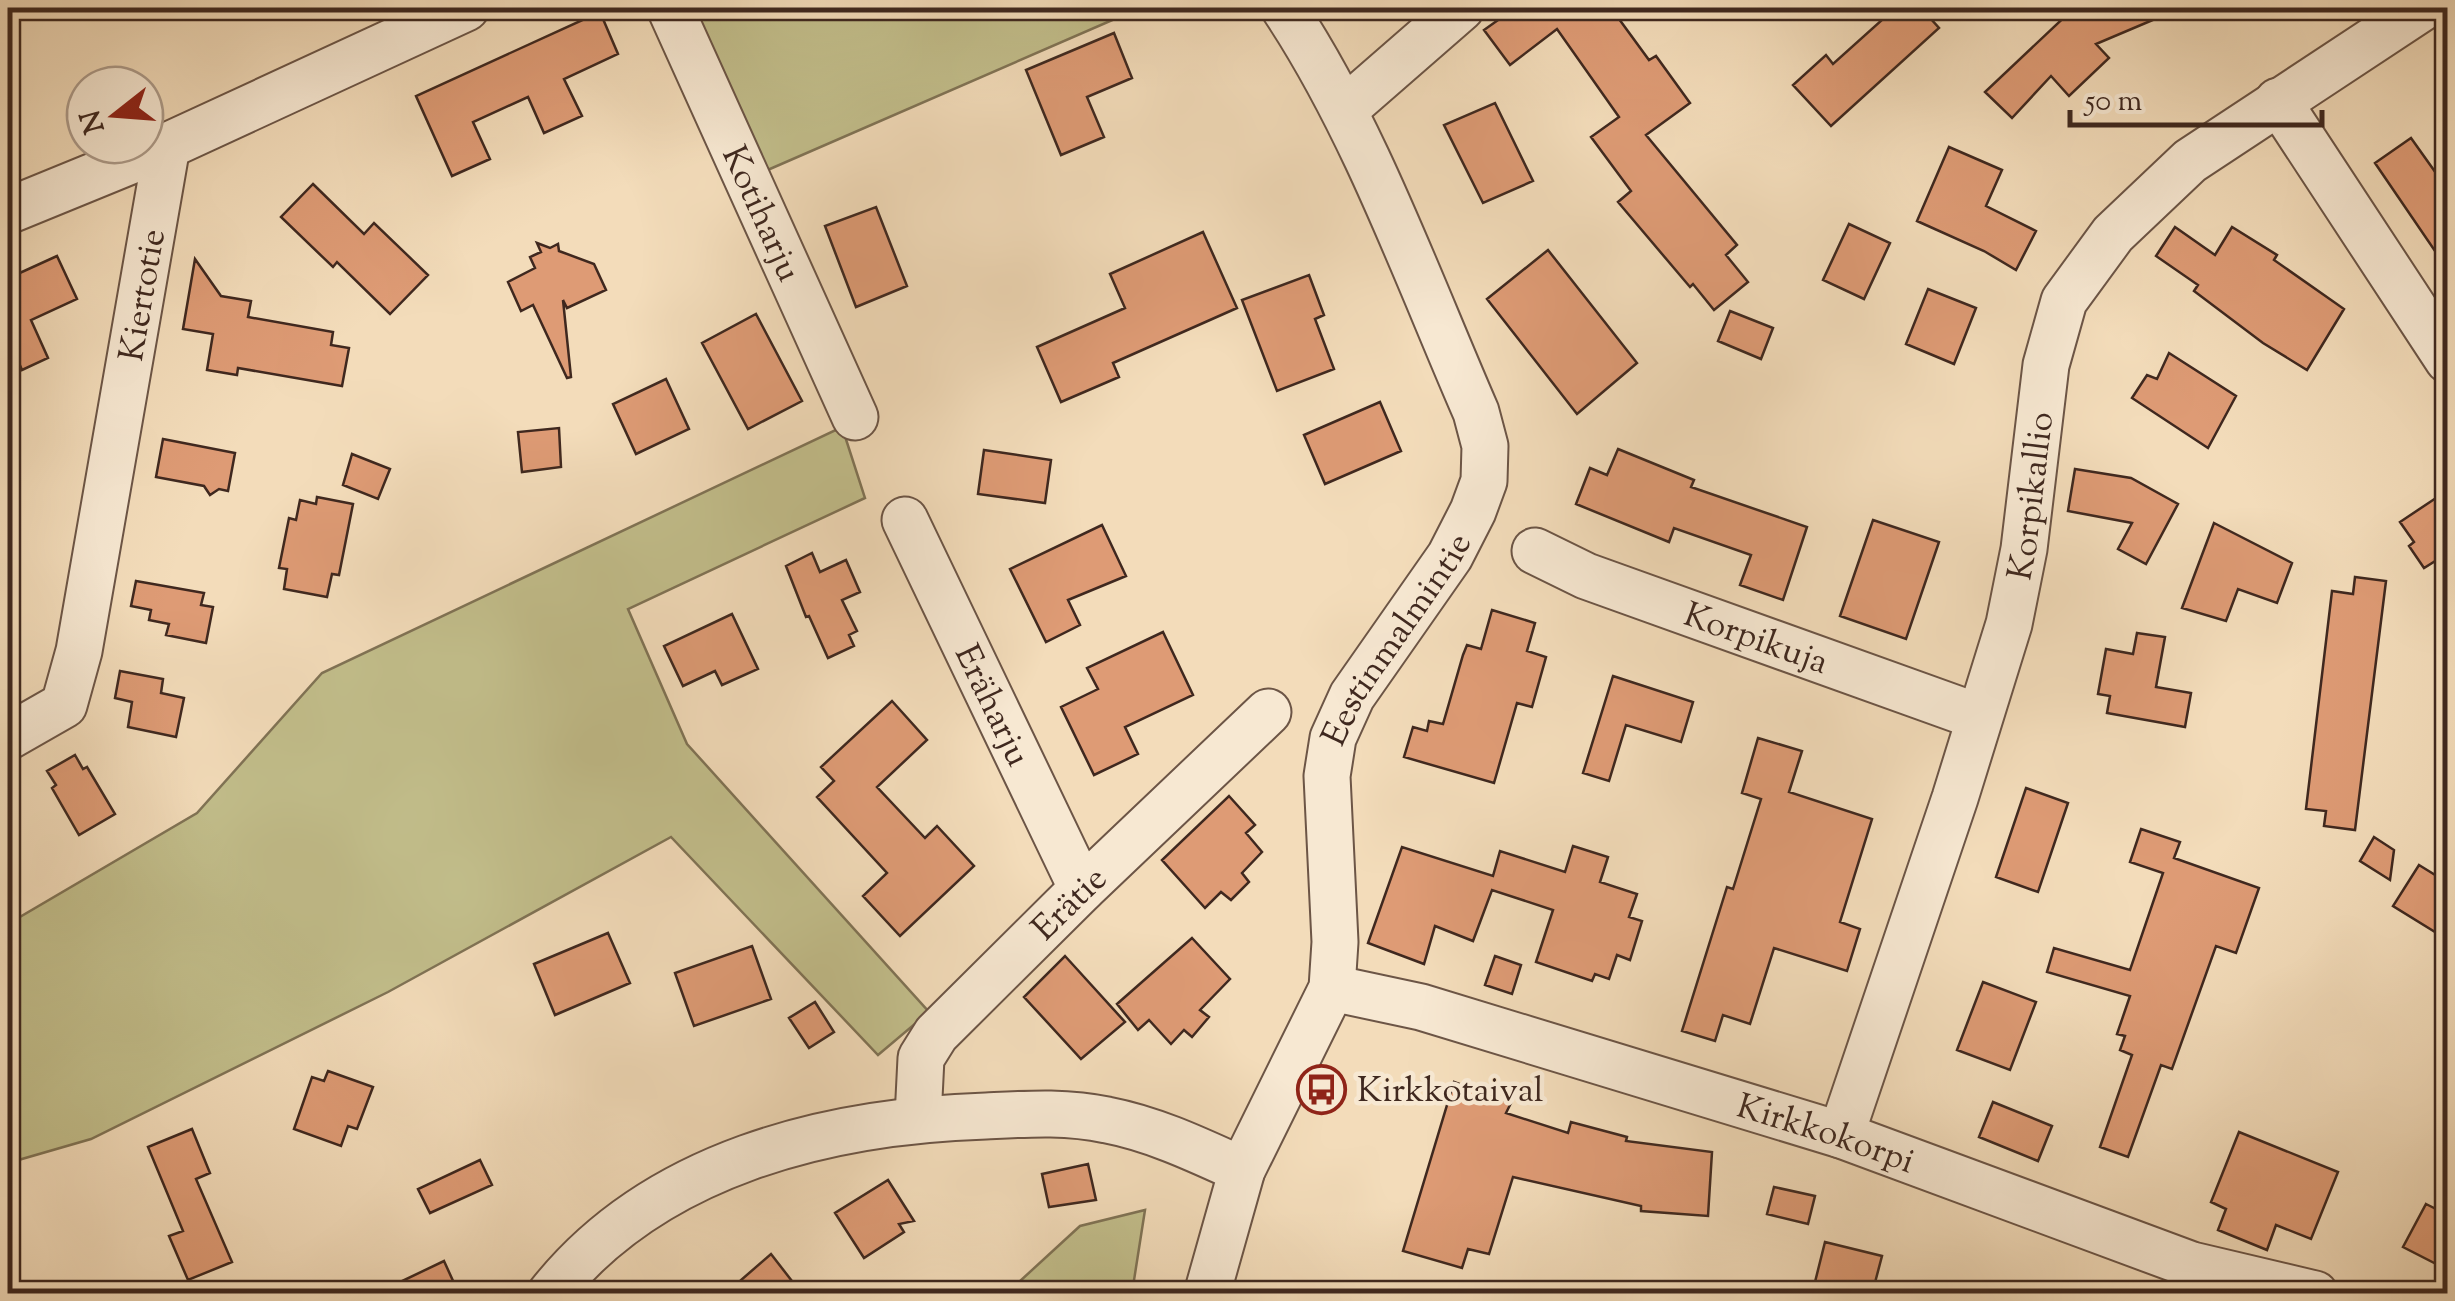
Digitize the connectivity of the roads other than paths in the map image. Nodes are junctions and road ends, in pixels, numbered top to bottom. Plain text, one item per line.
1 (466, 8) edge
2 (670, 8) edge
3 (1284, 8) edge
4 (1461, 8) edge
5 (2422, 8) edge
6 (2278, 101) junction
7 (1344, 110) junction
8 (166, 146) junction
9 (8, 212) edge
10 (2448, 360) edge
11 (855, 417) dead end
12 (905, 520) dead end
13 (1536, 550) dead end
14 (1268, 712) dead end
15 (1979, 718) junction
16 (8, 737) edge
17 (1082, 888) junction
18 (1332, 988) junction
19 (918, 1118) junction
20 (1841, 1135) junction
21 (1242, 1170) junction
22 (550, 1294) edge
23 (1207, 1294) edge
24 (2315, 1294) edge

1 - 8 street
2 - 11 street, Kotiharju
3 - 7 street, Eestinmalmintie
4 - 7 street
5 - 6 street, Korpikallio
6 - 10 street
6 - 15 street, Korpikallio
7 - 18 street, Eestinmalmintie
8 - 9 street
8 - 16 street, Kiertotie
12 - 17 street, Eräharju
13 - 15 street, Korpikuja
14 - 17 street, Erätie
15 - 20 street, Korpikallio
17 - 19 street, Erätie
18 - 20 street, Kirkkokorpi
18 - 21 street, Eestinmalmintie
19 - 21 street
19 - 22 street
20 - 24 street, Kirkkokorpi
21 - 23 street, Eestinmalmintie

